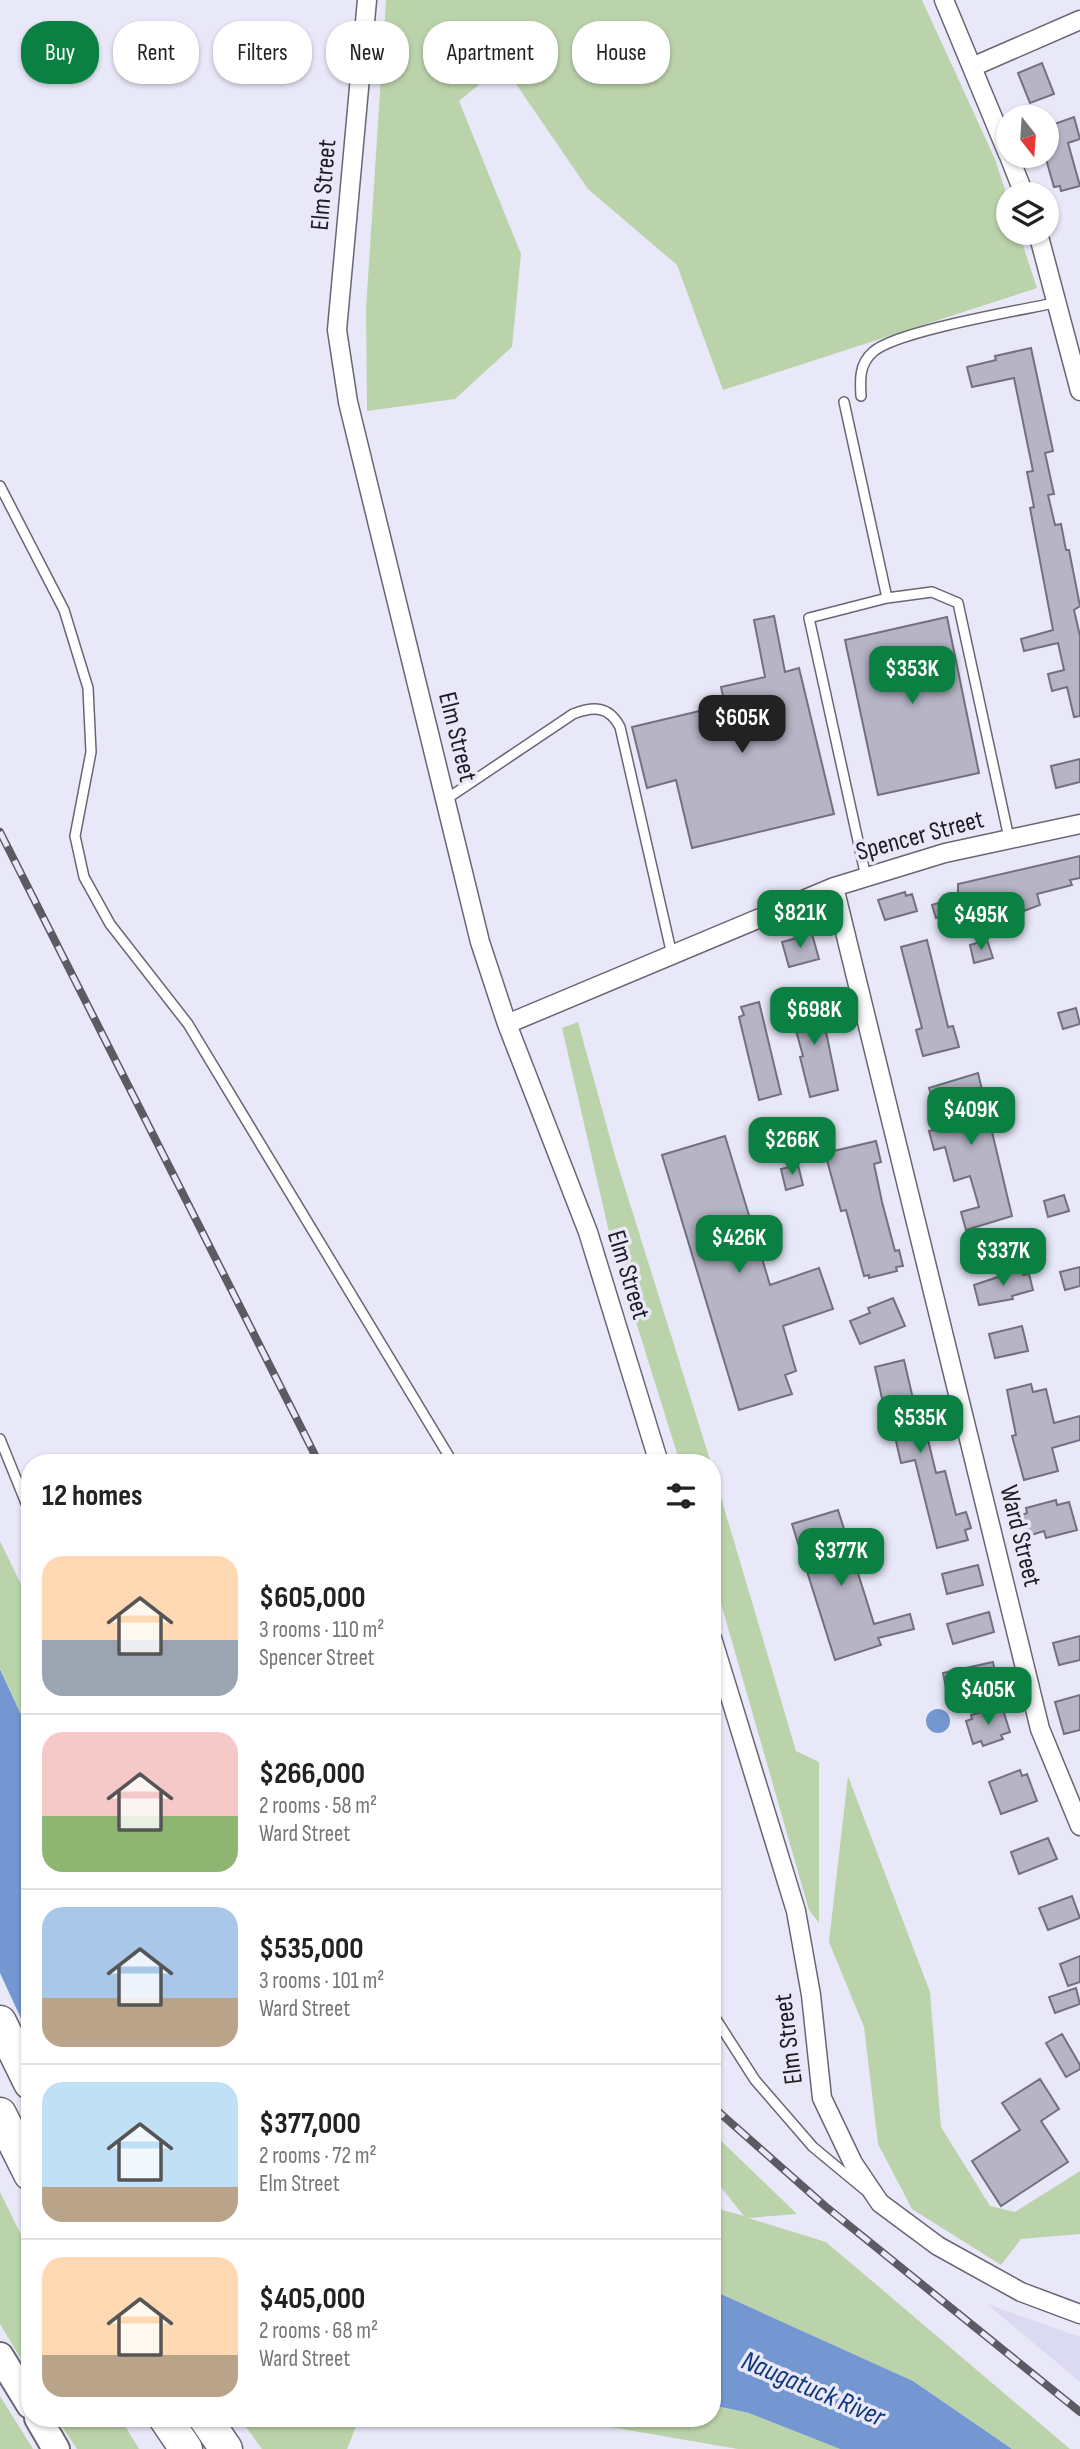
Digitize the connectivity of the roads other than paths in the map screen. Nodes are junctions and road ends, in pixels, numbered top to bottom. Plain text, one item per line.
1 (367, 0) edge
2 (944, 0) edge
3 (1080, 20) edge
4 (972, 67) junction
5 (996, 126) edge
6 (1042, 245) edge
7 (1059, 302) junction
8 (1080, 391) edge
9 (860, 397) dead end
10 (844, 402) dead end
11 (0, 486) edge
12 (887, 598) junction
13 (445, 800) junction
14 (1080, 824) edge
15 (1009, 838) junction
16 (866, 877) junction
17 (834, 887) junction
18 (672, 955) junction
19 (507, 1024) junction
20 (0, 1439) edge
21 (448, 1454) edge
22 (656, 1454) edge
23 (21, 1491) edge
24 (721, 1666) edge
25 (1080, 1826) edge
26 (0, 2022) edge
27 (721, 2027) edge
28 (21, 2064) edge
29 (0, 2113) edge
30 (21, 2156) edge
31 (880, 2203) junction
32 (1080, 2314) edge
33 (0, 2356) edge
34 (21, 2390) edge
35 (43, 2427) edge
36 (171, 2427) edge
37 (211, 2427) edge
38 (56, 2449) edge
39 (186, 2449) edge
40 (226, 2449) edge

1 - 13 street, Elm Street
2 - 4 street
3 - 4 street
4 - 5 street
6 - 7 street
7 - 8 street
7 - 9 lane
10 - 12 lane
11 - 21 lane
12 - 15 lane
12 - 16 lane
13 - 18 lane
13 - 19 street, Elm Street
14 - 15 street, Spencer Street
15 - 16 street, Spencer Street
16 - 17 street, Spencer Street
17 - 18 street, Spencer Street
17 - 25 street, Ward Street
18 - 19 street, Spencer Street
19 - 22 street, Elm Street
20 - 23 lane
24 - 31 street, Elm Street
26 - 28 highway
27 - 31 lane
29 - 30 highway
31 - 32 street, Elm Street
33 - 34 main road
35 - 38 main road
36 - 39 highway
37 - 40 highway

